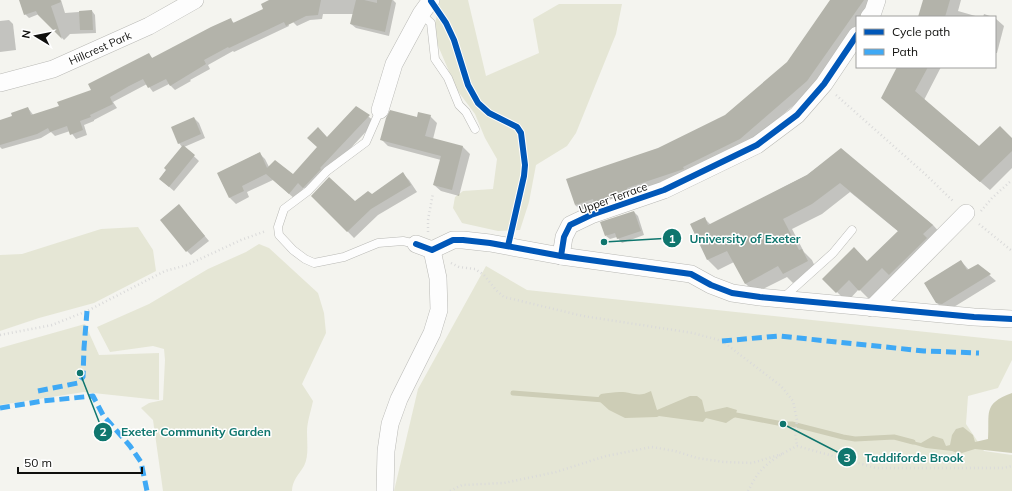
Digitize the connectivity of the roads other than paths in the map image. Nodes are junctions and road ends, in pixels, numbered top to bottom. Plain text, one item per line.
1 (195, 0) edge
2 (431, 0) edge
3 (877, 0) edge
4 (421, 14) junction
5 (870, 16) edge
6 (856, 36) edge
7 (0, 84) edge
8 (380, 110) joint
9 (475, 129) dead end
10 (970, 216) road end
11 (852, 230) dead end
12 (426, 250) junction
13 (561, 256) junction
14 (781, 300) junction
15 (872, 308) junction
16 (1012, 319) edge
17 (385, 491) edge

1 - 7 street, Hillcrest Park
2 - 4 street
3 - 5 street
4 - 8 street
4 - 9 lane
6 - 13 street, Upper Terrace
8 - 12 lane
10 - 15 street
11 - 14 lane
12 - 13 street
12 - 17 street
13 - 14 street
14 - 15 street
15 - 16 street

